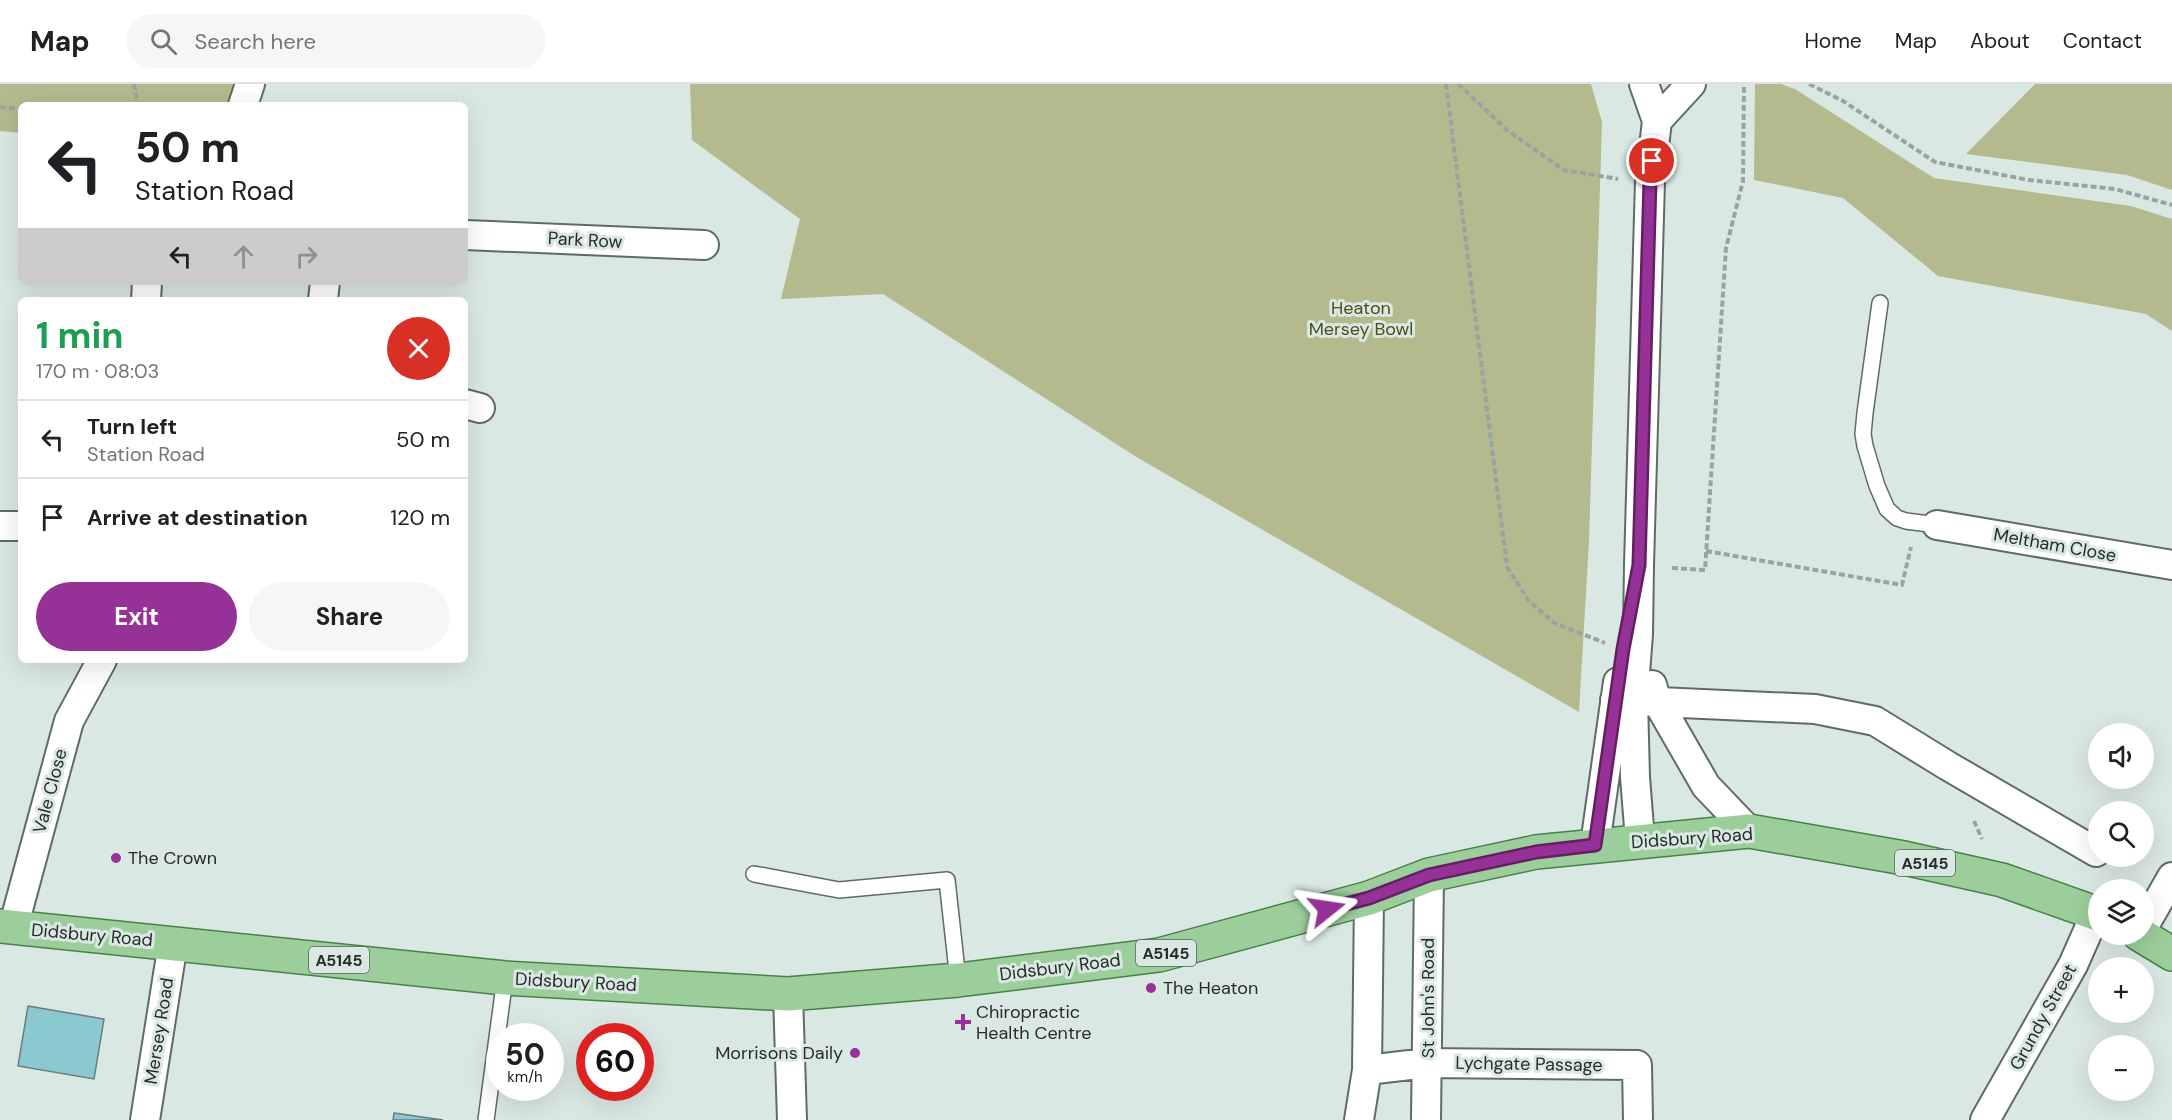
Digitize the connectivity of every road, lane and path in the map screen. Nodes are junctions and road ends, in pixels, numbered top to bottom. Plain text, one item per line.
1 (134, 84) edge
2 (1446, 84) edge
3 (1458, 84) edge
4 (1644, 84) edge
5 (1691, 84) edge
6 (1744, 84) edge
7 (1809, 84) edge
8 (137, 102) edge
9 (0, 108) edge
10 (18, 109) edge
11 (1657, 121) junction
12 (1650, 181) junction
13 (2172, 205) edge
14 (468, 235) edge
15 (704, 245) dead end
16 (1880, 303) dead end
17 (1927, 524) junction
18 (0, 526) edge
19 (18, 526) edge
20 (1706, 551) junction
21 (1639, 565) junction
22 (2172, 565) edge
23 (1589, 638) dead end
24 (100, 663) edge
25 (1635, 700) junction
26 (1749, 831) junction
27 (1640, 840) junction
28 (1595, 845) junction
29 (2088, 847) edge
30 (754, 874) dead end
31 (1429, 875) junction
32 (2172, 877) edge
33 (1369, 898) junction
34 (2154, 908) edge
35 (2088, 910) edge
36 (6, 927) edge
37 (2088, 932) edge
38 (173, 943) junction
39 (2154, 943) edge
40 (2172, 954) edge
41 (506, 978) junction
42 (958, 980) junction
43 (788, 994) junction
44 (1427, 1063) junction
45 (1367, 1070) junction
46 (145, 1120) edge
47 (486, 1120) edge
48 (792, 1120) edge
49 (1359, 1120) edge
50 (1426, 1120) edge
51 (1638, 1120) edge
52 (1985, 1120) edge

1 - 8 path
2 - 23 path
3 - 12 path
4 - 11 street
5 - 11 street
6 - 20 path
7 - 13 path
9 - 10 path
11 - 12 street
12 - 21 street
14 - 15 street, Park Row
16 - 17 lane
17 - 20 path
17 - 22 street, Meltham Close
18 - 19 street
20 - 21 path
21 - 25 street
21 - 25 street
24 - 36 street, Vale Close
25 - 26 street
25 - 27 street
25 - 28 street
25 - 29 street
26 - 27 main road, Didsbury Road / A5145
26 - 35 main road, Didsbury Road / A5145
27 - 28 main road, Didsbury Road / A5145
28 - 31 main road, Didsbury Road / A5145
30 - 42 lane
31 - 33 main road, Didsbury Road / A5145
31 - 44 street, St John's Road
32 - 34 street
33 - 42 main road, Didsbury Road / A5145
33 - 45 street
36 - 38 main road, Didsbury Road / A5145
37 - 52 street, Grundy Street
38 - 41 main road, Didsbury Road / A5145
38 - 46 street, Mersey Road
39 - 40 main road
41 - 43 main road, Didsbury Road / A5145
41 - 47 lane
42 - 43 main road, Didsbury Road / A5145
43 - 48 street
44 - 45 street, Lychgate Passage
44 - 50 street, St John's Road
44 - 51 street, Lychgate Passage
45 - 49 street

